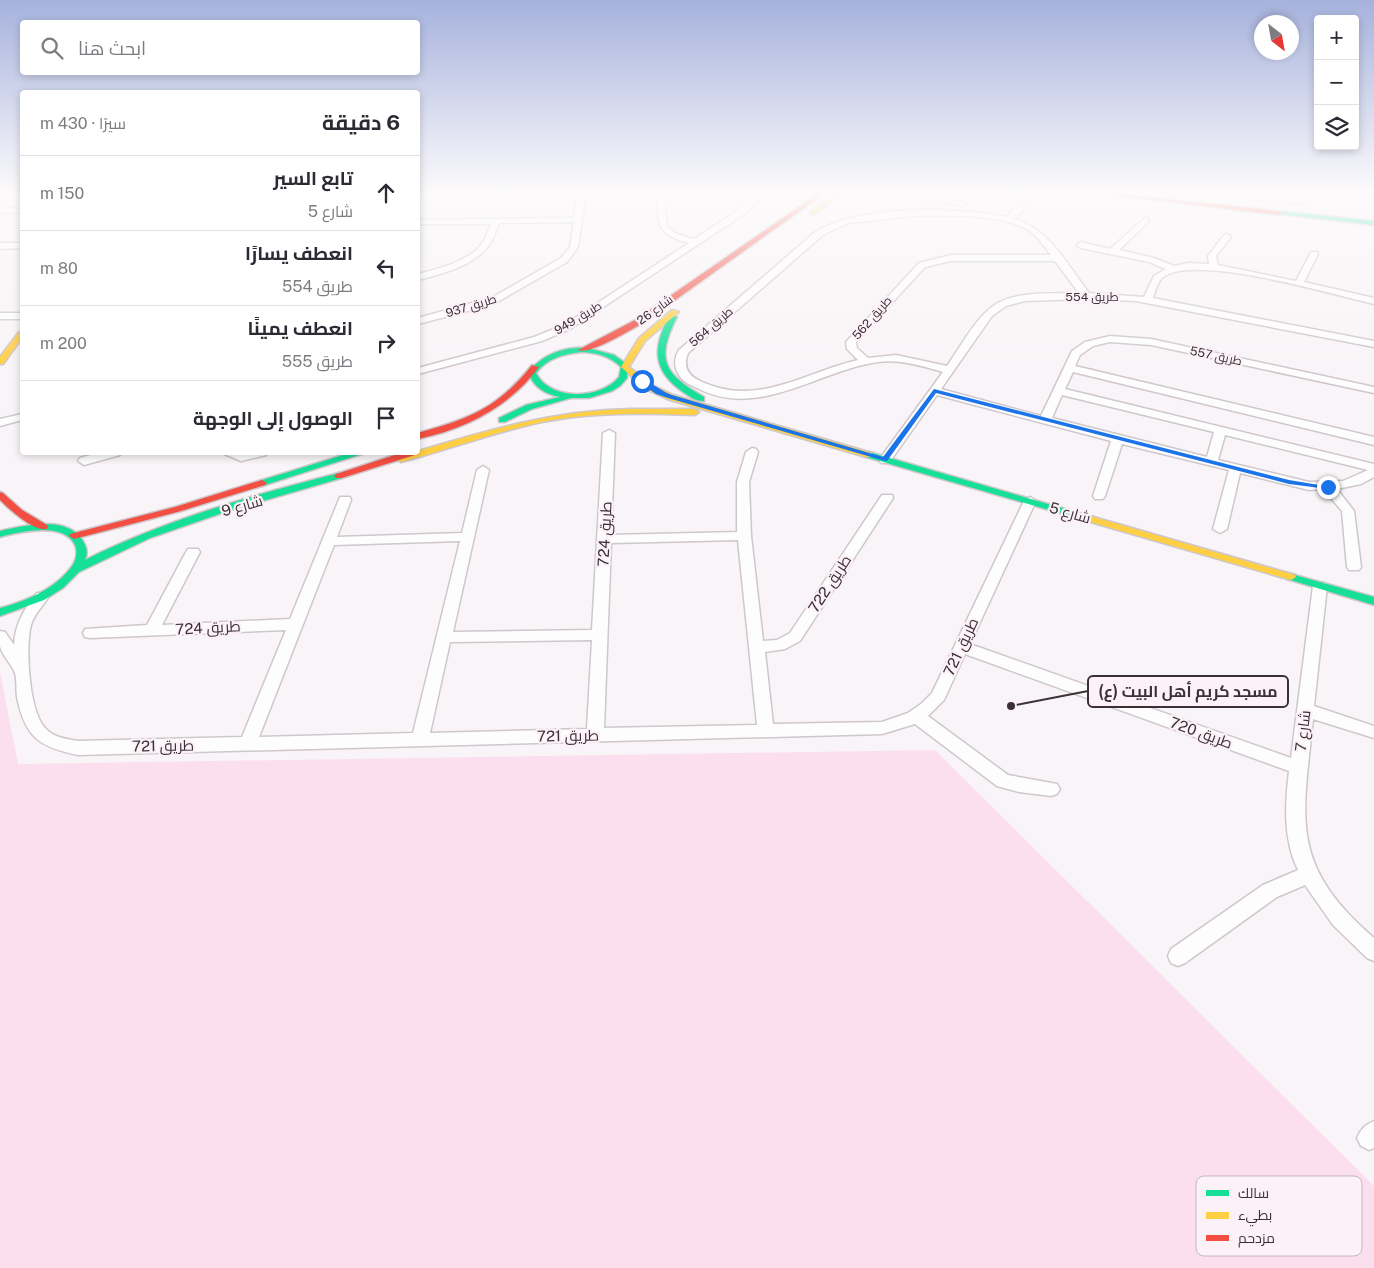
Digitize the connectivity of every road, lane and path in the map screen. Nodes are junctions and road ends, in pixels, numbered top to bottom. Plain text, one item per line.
1 (474, 252) edge
2 (571, 252) edge
3 (680, 252) edge
4 (735, 252) edge
5 (759, 252) edge
6 (798, 252) edge
7 (1051, 252) edge
8 (1112, 252) edge
9 (1215, 252) edge
10 (1314, 254) dead end
11 (1056, 258) junction
12 (1214, 267) junction
13 (1175, 269) junction
14 (734, 270) dead end
15 (420, 275) edge
16 (1299, 284) junction
17 (1086, 296) junction
18 (1148, 299) junction
19 (1374, 300) edge
20 (0, 316) edge
21 (20, 316) edge
22 (420, 320) edge
23 (20, 337) edge
24 (1374, 344) edge
25 (582, 350) junction
26 (0, 362) edge
27 (866, 362) junction
28 (535, 367) junction
29 (626, 367) junction
30 (1069, 368) junction
31 (420, 370) edge
32 (950, 370) junction
33 (1374, 390) edge
34 (934, 391) junction
35 (1058, 391) junction
36 (578, 396) junction
37 (700, 412) junction
38 (737, 415) junction
39 (20, 417) edge
40 (1045, 420) junction
41 (0, 422) edge
42 (765, 426) junction
43 (1220, 431) junction
44 (609, 433) dead end
45 (420, 435) edge
46 (1118, 439) junction
47 (1374, 441) edge
48 (420, 451) edge
49 (752, 452) dead end
50 (420, 453) edge
51 (105, 455) edge
52 (354, 455) edge
53 (407, 455) edge
54 (411, 455) edge
55 (885, 460) junction
56 (84, 461) dead end
57 (386, 462) junction
58 (1211, 463) junction
59 (1235, 468) junction
60 (483, 470) dead end
61 (1374, 470) edge
62 (1328, 487) junction
63 (0, 495) edge
64 (1098, 496) dead end
65 (887, 498) dead end
66 (345, 500) dead end
67 (1030, 501) junction
68 (43, 528) junction
69 (1220, 529) dead end
70 (0, 534) edge
71 (74, 536) junction
72 (744, 536) junction
73 (467, 537) junction
74 (604, 539) junction
75 (328, 541) junction
76 (192, 552) dead end
77 (1354, 567) dead end
78 (74, 570) junction
79 (1320, 586) junction
80 (42, 596) junction
81 (1374, 602) edge
82 (0, 612) edge
83 (295, 624) junction
84 (151, 631) junction
85 (90, 634) dead end
86 (600, 635) junction
87 (0, 636) edge
88 (444, 637) junction
89 (757, 647) junction
90 (961, 647) junction
91 (21, 673) junction
92 (1306, 710) junction
93 (917, 717) junction
94 (766, 731) junction
95 (1374, 732) edge
96 (595, 735) junction
97 (420, 739) junction
98 (248, 743) junction
99 (1299, 768) junction
100 (1051, 790) dead end
101 (1310, 874) junction
102 (1374, 951) edge
103 (1178, 956) dead end

1 - 15 street
2 - 22 street, طريق 937
3 - 31 street, طريق 949
4 - 25 main road, شارع 26
5 - 14 main road
6 - 27 street, طريق 564
7 - 11 street, طريق 564
8 - 13 street
9 - 12 street
10 - 16 street
11 - 17 street, طريق 564
11 - 27 street, طريق 562
12 - 13 street
12 - 16 street
13 - 18 street
16 - 19 street
17 - 18 street, طريق 554
17 - 32 street, طريق 554
18 - 24 street, طريق 554
20 - 21 street
23 - 26 main road
25 - 28 main road
25 - 29 main road, شارع 5
27 - 32 street, طريق 564
28 - 36 main road, شارع 5
28 - 45 main road
29 - 36 main road, شارع 26
29 - 38 main road, شارع 5
29 - 38 main road, شارع 26
30 - 33 street, طريق 557
30 - 35 street, طريق 557
30 - 47 street
32 - 34 street, طريق 554
34 - 40 street
34 - 55 street, طريق 554
35 - 40 street, طريق 557
35 - 43 street
36 - 37 main road, شارع 5
36 - 48 main road, شارع 9
37 - 42 main road, شارع 5
37 - 50 main road
38 - 42 main road, شارع 5
39 - 41 street
40 - 46 street
42 - 55 main road, شارع 5
43 - 58 street
43 - 61 street
44 - 74 street, طريق 724
46 - 58 street
46 - 64 street
49 - 72 street
51 - 56 street
52 - 71 main road, شارع 9
53 - 57 main road, شارع 9
54 - 57 main road
55 - 67 main road, شارع 5
57 - 78 main road, شارع 9
58 - 59 street
59 - 62 street
59 - 69 street
60 - 73 street
61 - 62 street
62 - 77 street
63 - 68 main road
65 - 89 street, طريق 722
66 - 75 street
67 - 79 main road, شارع 5
67 - 90 street, طريق 721
68 - 70 main road
68 - 71 main road
71 - 78 main road
72 - 74 street
72 - 89 street
73 - 75 street
73 - 88 street
74 - 86 street, طريق 724
75 - 83 street
76 - 84 street, طريق 724
78 - 80 main road
79 - 81 main road, شارع 5
79 - 92 street, شارع 7
80 - 82 main road
80 - 91 street, طريق 721
83 - 84 street, طريق 724
83 - 98 street
84 - 85 street, طريق 724
86 - 88 street
86 - 96 street, طريق 724
87 - 91 street, طريق 721
88 - 97 street
89 - 94 street
90 - 93 street, طريق 721
90 - 99 street, طريق 720
91 - 98 street, طريق 721
92 - 95 street
92 - 99 street, شارع 7
93 - 94 street, طريق 721
93 - 100 street
94 - 96 street, طريق 721
96 - 97 street, طريق 721
97 - 98 street, طريق 721
99 - 101 street, شارع 7
101 - 102 street, شارع 7
101 - 103 street

